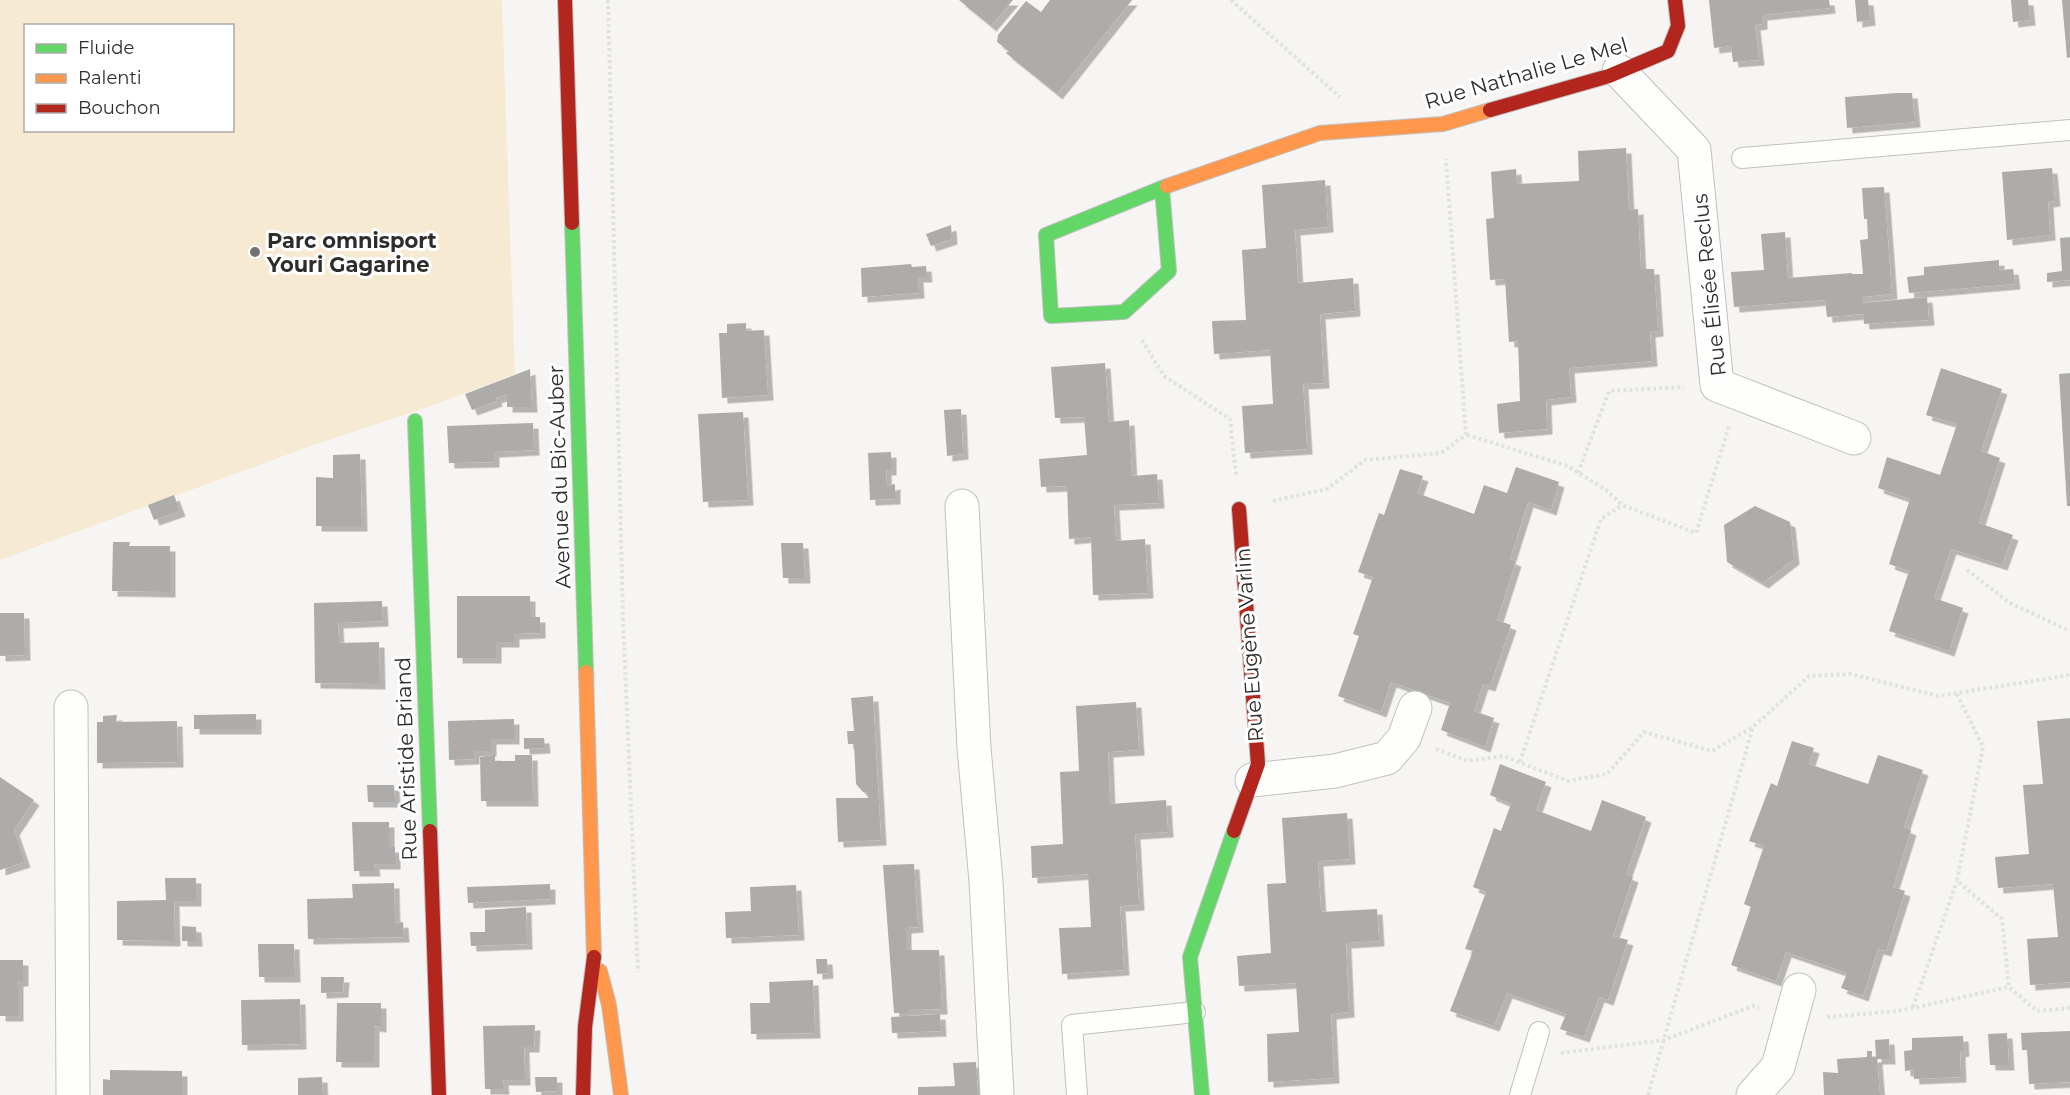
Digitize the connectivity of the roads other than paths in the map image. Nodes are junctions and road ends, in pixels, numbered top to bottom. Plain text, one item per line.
1 (565, 0) edge
2 (1675, 0) edge
3 (1619, 71) junction
4 (2070, 130) edge
5 (1742, 158) dead end
6 (1162, 188) junction
7 (416, 421) dead end
8 (1854, 438) dead end
9 (962, 506) dead end
10 (1239, 509) road end
11 (71, 707) dead end
12 (1409, 723) road end
13 (1252, 780) junction
14 (595, 952) junction
15 (1799, 990) dead end
16 (1195, 1011) junction
17 (1539, 1032) dead end
18 (73, 1095) edge
19 (439, 1095) edge
20 (583, 1095) edge
21 (621, 1095) edge
22 (997, 1095) edge
23 (1077, 1095) edge
24 (1202, 1095) edge
25 (1520, 1095) edge
26 (1753, 1095) edge

1 - 14 street, Avenue du Bic-Auber
2 - 3 street, Rue Nathalie Le Mel
3 - 6 street, Rue Nathalie Le Mel
3 - 8 street, Rue Élisée Reclus
4 - 5 lane
6 - 6 street, Rue Nathalie Le Mel
7 - 19 street, Rue Aristide Briand
9 - 22 street
10 - 13 street, Rue Eugène Varlin
11 - 18 street
12 - 13 street
13 - 16 street, Rue Eugène Varlin
14 - 20 street, Avenue du Bic-Auber
14 - 21 street, Avenue du Bic-Auber
15 - 26 street
16 - 23 lane
16 - 24 street, Rue Eugène Varlin
17 - 25 lane

